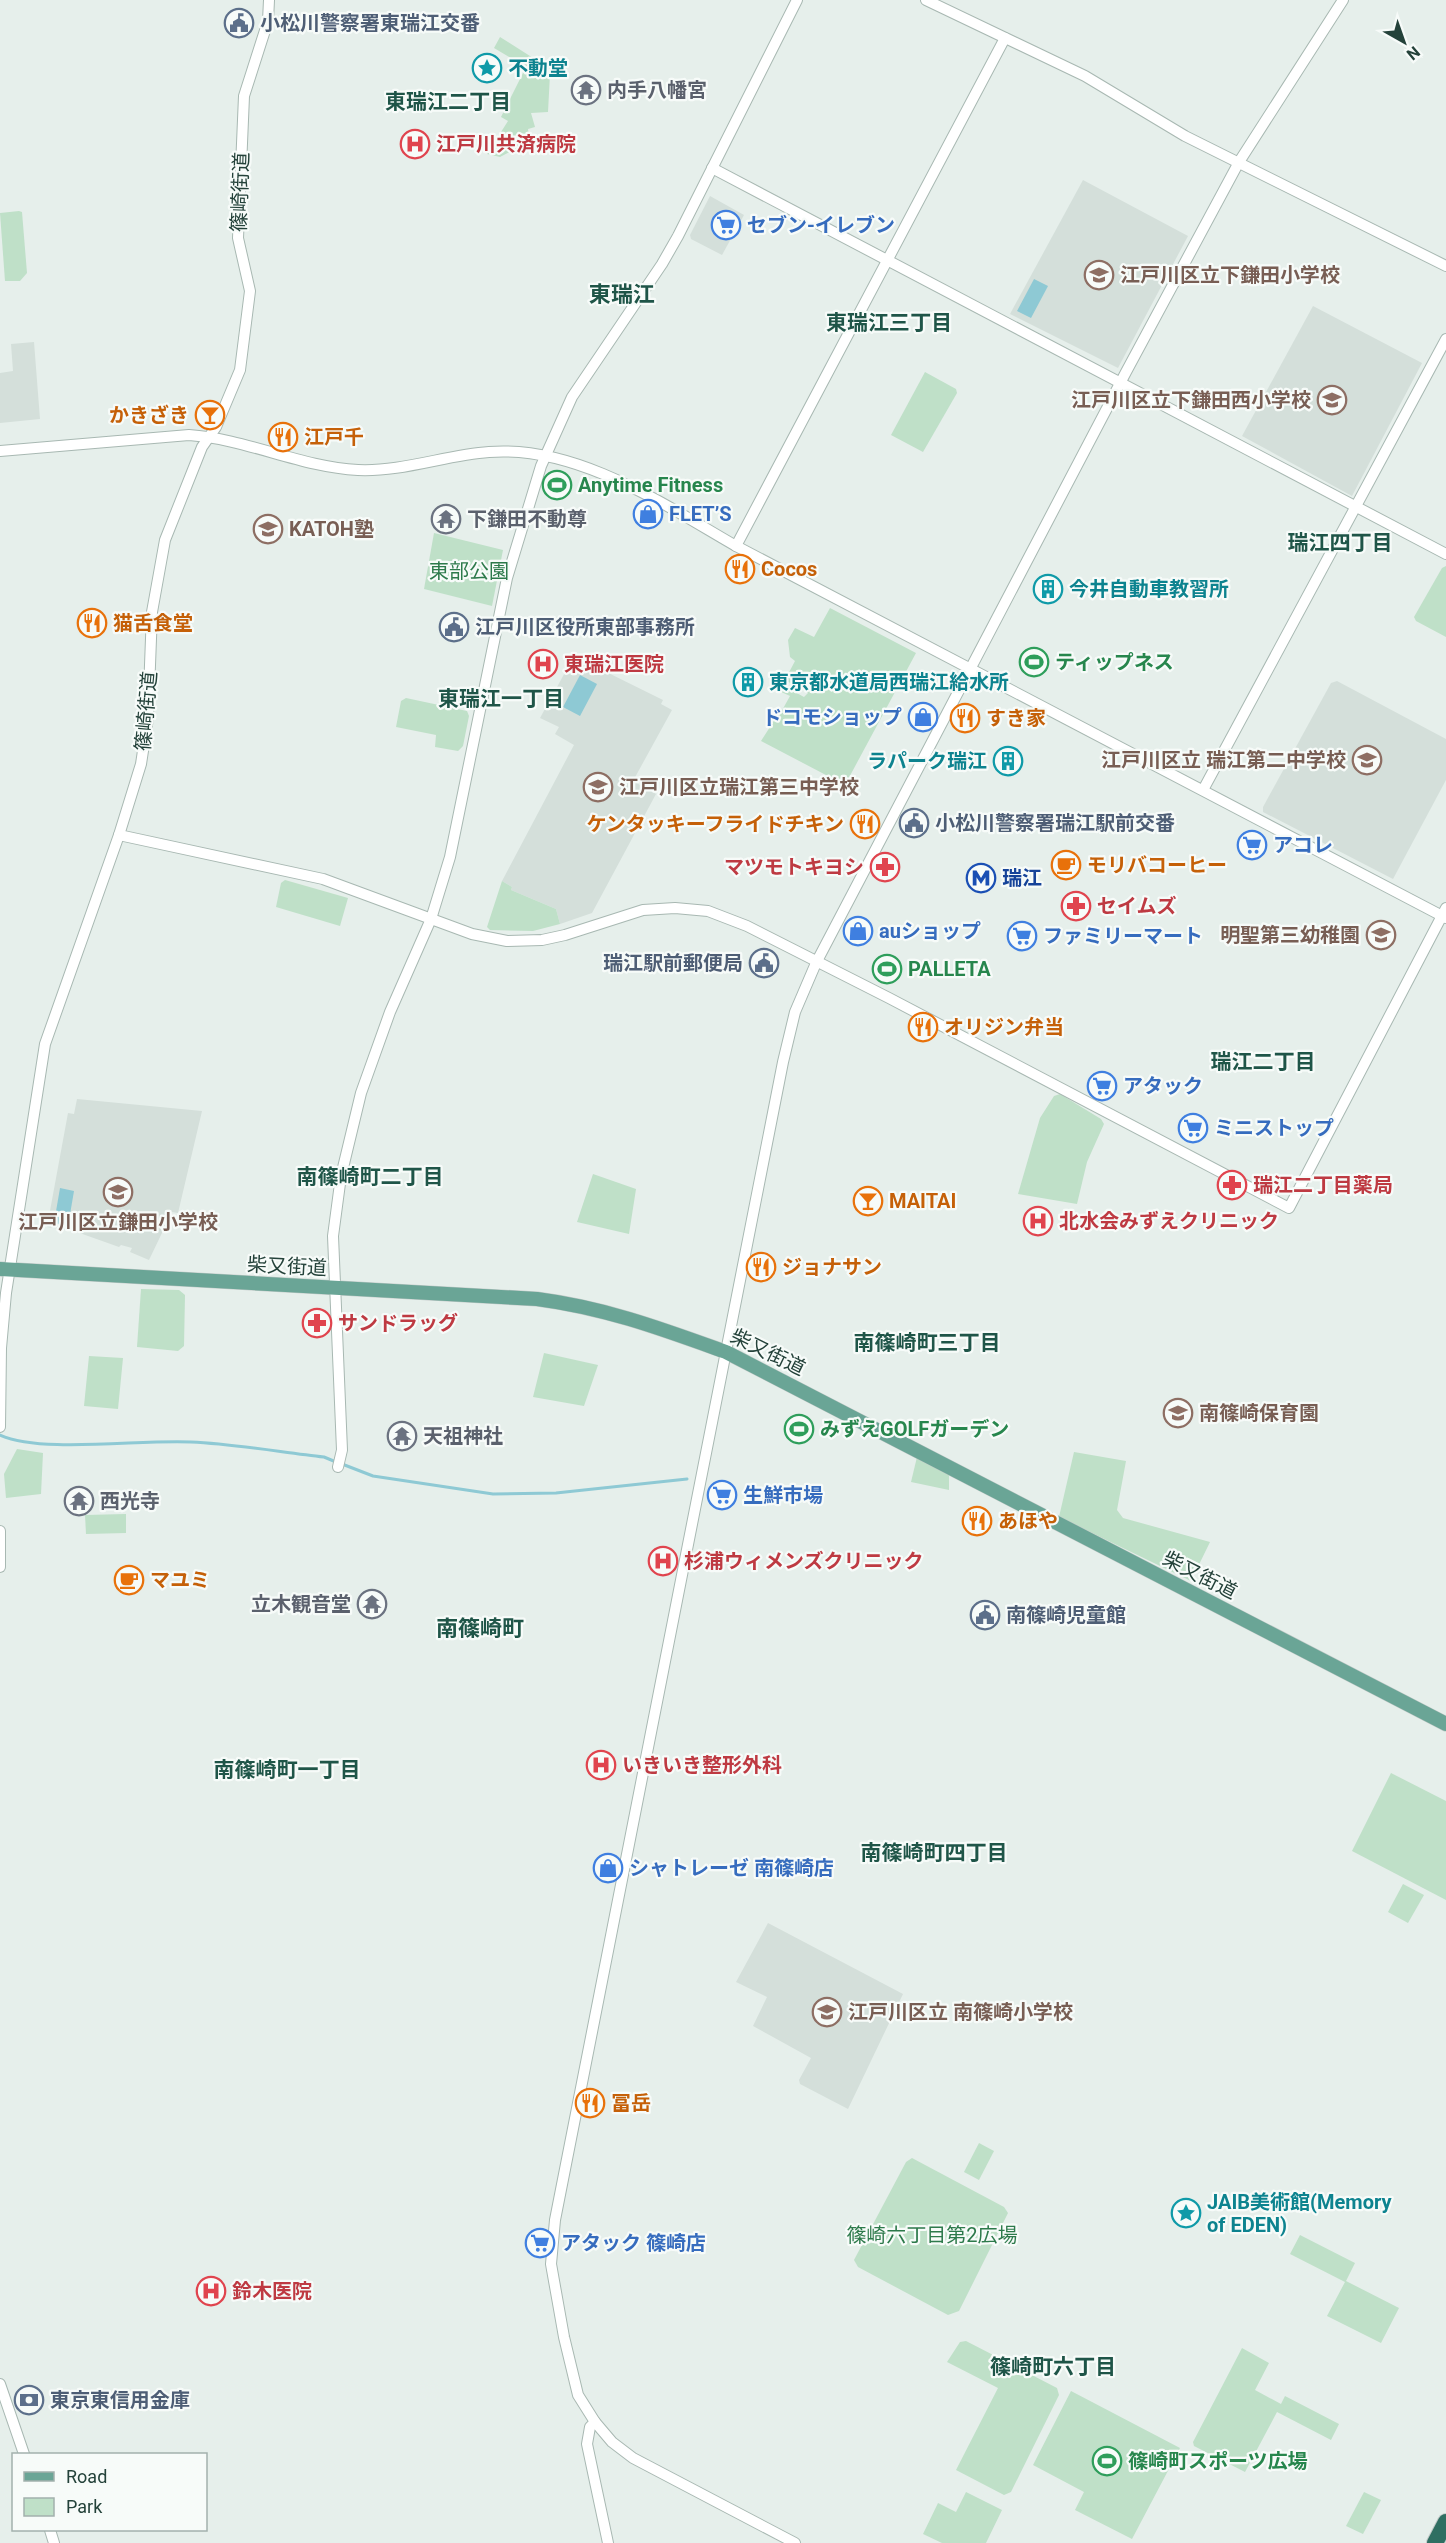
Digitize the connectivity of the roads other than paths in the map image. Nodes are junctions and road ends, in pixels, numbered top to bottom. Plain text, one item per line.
1 (269, 0) edge
2 (797, 0) edge
3 (926, 0) edge
4 (1343, 0) edge
5 (1005, 38) junction
6 (1239, 162) junction
7 (712, 168) junction
8 (888, 260) junction
9 (1446, 267) edge
10 (1446, 339) edge
11 (1121, 382) junction
12 (208, 436) junction
13 (0, 451) edge
14 (546, 454) junction
15 (1356, 507) junction
16 (736, 546) junction
17 (1446, 554) edge
18 (970, 668) junction
19 (1203, 790) junction
20 (119, 835) junction
21 (1444, 914) edge
22 (431, 919) junction
23 (816, 963) junction
24 (4, 1269) edge
25 (334, 1288) junction
26 (726, 1352) junction
27 (0, 1427) edge
28 (339, 1464) dead end
29 (0, 1531) edge
30 (0, 1567) edge
31 (1446, 1724) edge
32 (0, 2384) edge
33 (595, 2422) junction
34 (24, 2453) edge
35 (1446, 2522) edge
36 (608, 2543) edge
37 (795, 2543) edge
38 (1436, 2543) edge

1 - 12 street, 篠崎街道
2 - 7 street
3 - 5 street
4 - 6 street
5 - 6 street
5 - 8 street
6 - 9 street
6 - 11 street
7 - 8 street
7 - 14 street
8 - 11 street
8 - 16 street
10 - 15 street
11 - 15 street
11 - 18 street
12 - 13 street
12 - 14 street
12 - 20 street, 篠崎街道
14 - 16 street
14 - 22 street
15 - 17 street
15 - 19 street
16 - 18 street
18 - 19 street
18 - 23 street
19 - 21 street
20 - 22 street
20 - 24 street, 篠崎街道
21 - 23 street
22 - 23 street
22 - 25 street
23 - 26 street
24 - 25 main road, 柴又街道
24 - 27 street, 篠崎街道
25 - 26 main road, 柴又街道
25 - 28 street
26 - 31 main road, 柴又街道
26 - 33 street
29 - 30 street
32 - 34 street
33 - 36 street
33 - 37 street
35 - 38 highway

